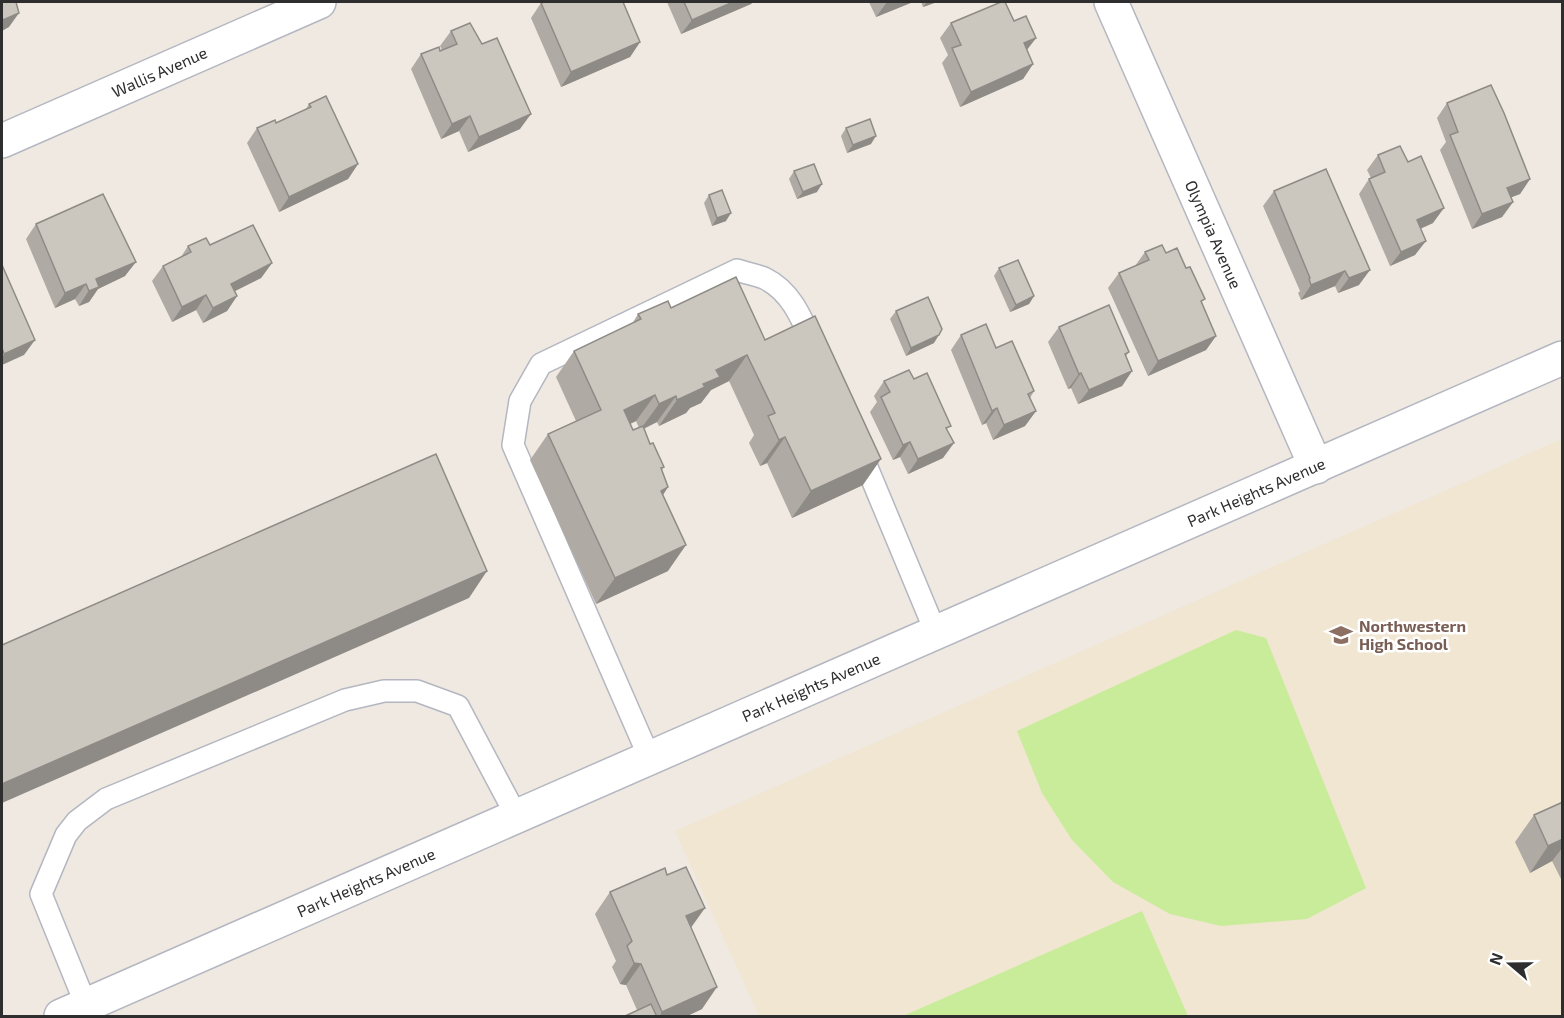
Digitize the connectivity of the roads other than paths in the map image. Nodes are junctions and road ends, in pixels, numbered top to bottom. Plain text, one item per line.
1 (319, 2) edge
2 (1111, 2) edge
3 (2, 141) edge
4 (1563, 358) edge
5 (822, 364) edge
6 (850, 425) edge
7 (1316, 467) junction
8 (936, 633) junction
9 (650, 759) junction
10 (517, 817) junction
11 (73, 1011) edge

1 - 3 main road, Wallis Avenue
2 - 7 main road, Olympia Avenue
4 - 7 main road, Park Heights Avenue
5 - 9 lane
6 - 8 lane
7 - 8 main road, Park Heights Avenue
8 - 9 main road, Park Heights Avenue
9 - 10 main road, Park Heights Avenue
10 - 11 main road, Park Heights Avenue
10 - 11 lane

